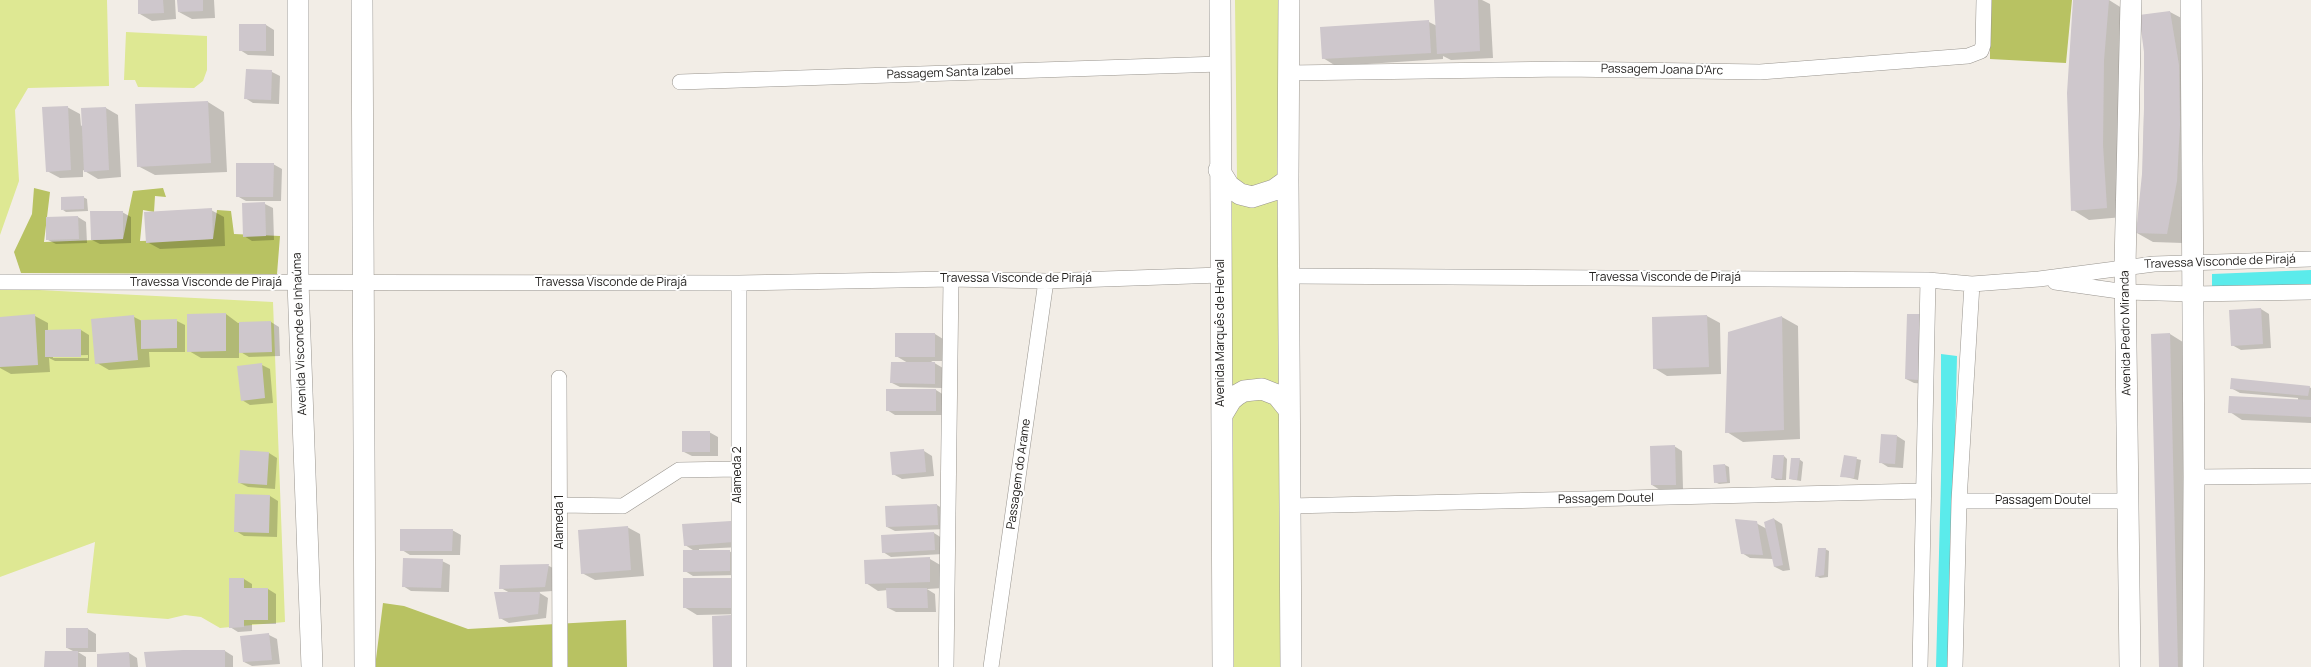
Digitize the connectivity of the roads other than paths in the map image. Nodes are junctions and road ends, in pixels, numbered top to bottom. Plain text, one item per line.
1 (298, 0) edge
2 (362, 0) edge
3 (1220, 0) edge
4 (1290, 0) edge
5 (1984, 0) edge
6 (2131, 0) edge
7 (2190, 0) edge
8 (1220, 64) junction
9 (1289, 72) junction
10 (680, 82) dead end
11 (1219, 170) junction
12 (1288, 180) junction
13 (2311, 259) edge
14 (2193, 261) junction
15 (2126, 266) junction
16 (1221, 275) junction
17 (1290, 276) junction
18 (951, 279) junction
19 (2039, 279) junction
20 (1928, 280) junction
21 (1046, 281) junction
22 (0, 282) edge
23 (298, 282) junction
24 (739, 282) junction
25 (364, 283) junction
26 (1972, 284) junction
27 (2126, 292) junction
28 (2311, 292) edge
29 (2193, 294) junction
30 (559, 378) dead end
31 (1289, 410) junction
32 (1222, 415) junction
33 (738, 469) junction
34 (2311, 476) edge
35 (2194, 477) junction
36 (1923, 491) junction
37 (1959, 501) junction
38 (2128, 501) junction
39 (560, 505) junction
40 (1290, 506) junction
41 (312, 667) edge
42 (366, 667) edge
43 (560, 667) edge
44 (739, 667) edge
45 (946, 667) edge
46 (991, 667) edge
47 (1223, 667) edge
48 (1292, 667) edge
49 (1920, 667) edge
50 (1955, 667) edge
51 (2130, 667) edge
52 (2193, 667) edge

1 - 23 main road, Avenida Visconde de Inhaúma
2 - 25 main road
3 - 8 main road, Avenida Marquês de Herval
4 - 9 main road
5 - 9 street, Passagem Joana D'Arc
6 - 15 main road, Avenida Pedro Miranda
7 - 14 main road
8 - 10 street, Passagem Santa Izabel
8 - 11 main road, Avenida Marquês de Herval
9 - 12 main road
11 - 12 main road
11 - 16 main road, Avenida Marquês de Herval
12 - 17 main road
13 - 14 street, Travessa Visconde de Pirajá
14 - 15 street, Travessa Visconde de Pirajá
14 - 29 main road
15 - 19 street, Travessa Visconde de Pirajá
15 - 27 main road, Avenida Pedro Miranda
16 - 21 street, Travessa Visconde de Pirajá
16 - 32 main road, Avenida Marquês de Herval
17 - 20 street, Travessa Visconde de Pirajá
17 - 31 main road
18 - 21 street, Travessa Visconde de Pirajá
18 - 24 street, Travessa Visconde de Pirajá
18 - 45 street
19 - 26 street, Travessa Visconde de Pirajá
19 - 27 street, Travessa Visconde de Pirajá
20 - 26 street, Travessa Visconde de Pirajá
20 - 36 street
21 - 46 street, Passagem do Arame
22 - 23 street, Travessa Visconde de Pirajá
23 - 25 street, Travessa Visconde de Pirajá
23 - 41 main road, Avenida Visconde de Inhaúma
24 - 25 street, Travessa Visconde de Pirajá
24 - 33 street, Alameda 2
25 - 42 main road
26 - 37 street
27 - 29 street, Travessa Visconde de Pirajá
27 - 38 main road, Avenida Pedro Miranda
28 - 29 street, Travessa Visconde de Pirajá
29 - 35 main road
30 - 39 street, Alameda 1
31 - 32 main road
31 - 40 main road
32 - 47 main road, Avenida Marquês de Herval
33 - 39 street
33 - 44 street, Alameda 2
34 - 35 street
35 - 52 main road
36 - 40 street, Passagem Doutel
36 - 49 street
37 - 38 street, Passagem Doutel
37 - 50 street
38 - 51 main road, Avenida Pedro Miranda
39 - 43 street, Alameda 1
40 - 48 main road

